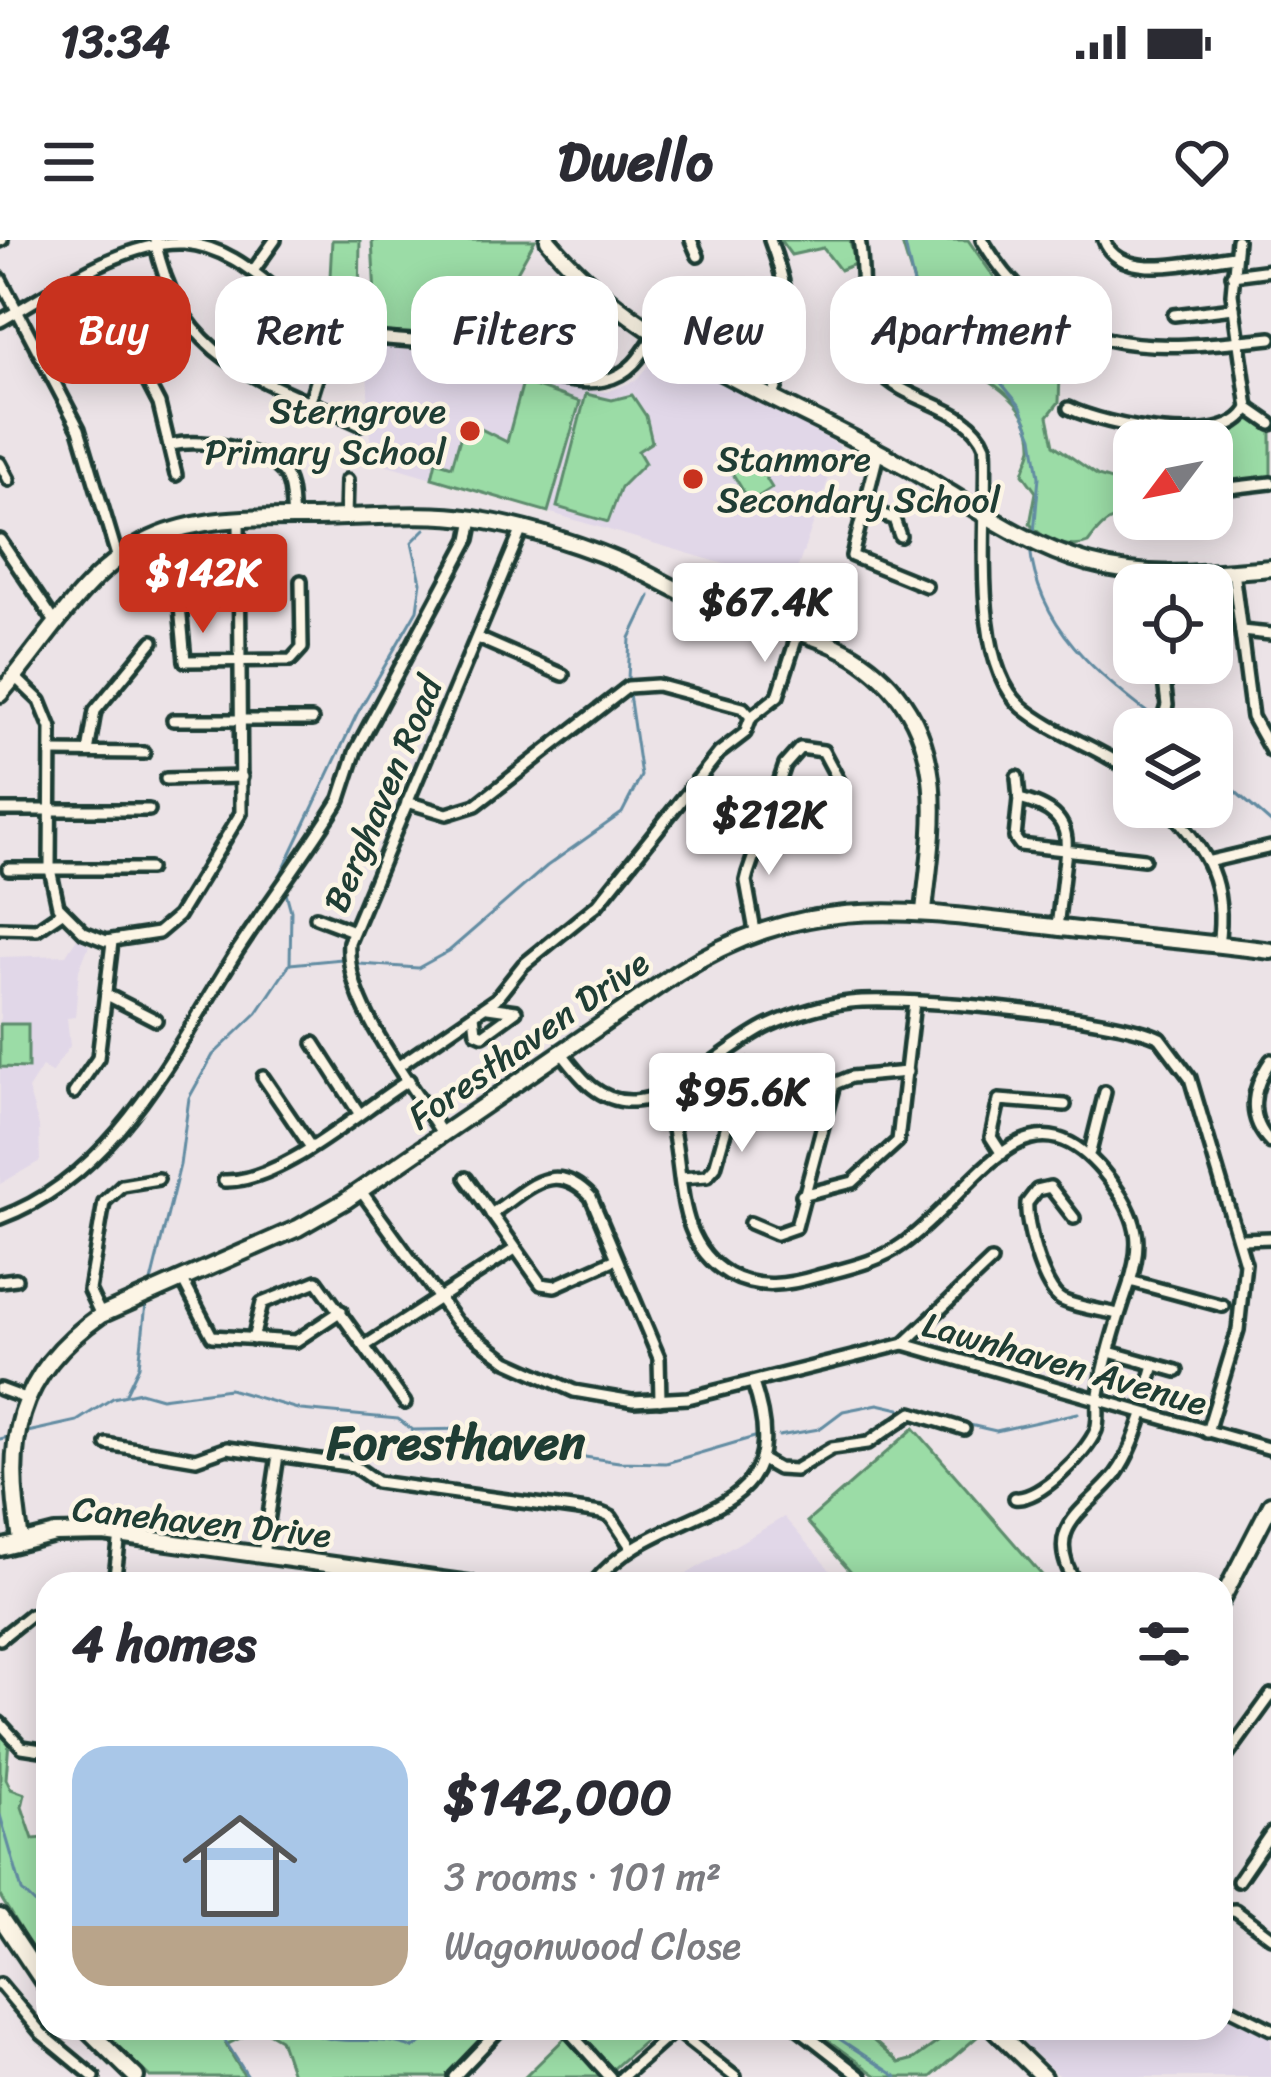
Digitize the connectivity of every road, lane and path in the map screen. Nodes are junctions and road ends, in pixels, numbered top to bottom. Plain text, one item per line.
1 (275, 240) edge
2 (548, 240) edge
3 (692, 240) edge
4 (770, 240) edge
5 (859, 240) edge
6 (982, 240) edge
7 (1104, 240) edge
8 (1238, 240) edge
9 (155, 242) edge
10 (698, 256) dead end
11 (1234, 256) junction
12 (1271, 270) edge
13 (254, 271) junction
14 (90, 272) junction
15 (1232, 275) junction
16 (261, 276) edge
17 (0, 278) edge
18 (1234, 308) junction
19 (18, 311) junction
20 (1174, 315) dead end
21 (0, 321) edge
22 (642, 322) edge
23 (1271, 338) edge
24 (387, 340) edge
25 (1237, 341) junction
26 (642, 351) edge
27 (315, 384) edge
28 (750, 384) edge
29 (773, 397) junction
30 (310, 401) junction
31 (1069, 408) dead end
32 (1248, 408) junction
33 (360, 424) dead end
34 (1271, 424) edge
35 (170, 445) junction
36 (878, 454) junction
37 (0, 463) edge
38 (176, 476) dead end
39 (9, 480) dead end
40 (346, 480) dead end
41 (1271, 484) edge
42 (1233, 488) edge
43 (862, 507) junction
44 (988, 516) junction
45 (293, 518) junction
46 (346, 518) junction
47 (473, 519) junction
48 (239, 520) junction
49 (521, 531) junction
50 (899, 536) dead end
51 (0, 540) edge
52 (118, 559) junction
53 (1271, 568) edge
54 (1113, 569) edge
55 (1233, 571) joint
56 (301, 581) dead end
57 (926, 586) dead end
58 (178, 595) dead end
59 (57, 626) junction
60 (799, 631) junction
61 (1241, 631) junction
62 (1271, 634) edge
63 (478, 638) junction
64 (153, 641) dead end
65 (241, 661) junction
66 (563, 675) dead end
67 (15, 677) junction
68 (0, 694) edge
69 (750, 715) junction
70 (242, 719) junction
71 (173, 720) dead end
72 (312, 720) dead end
73 (1271, 751) edge
74 (52, 752) junction
75 (88, 752) junction
76 (144, 753) dead end
77 (1113, 759) edge
78 (242, 777) junction
79 (1017, 777) dead end
80 (166, 779) dead end
81 (1019, 799) junction
82 (406, 802) junction
83 (0, 810) edge
84 (149, 810) dead end
85 (51, 811) junction
86 (764, 826) junction
87 (1184, 828) edge
88 (1270, 848) edge
89 (1066, 850) junction
90 (1144, 859) dead end
91 (1211, 861) junction
92 (8, 869) dead end
93 (50, 869) junction
94 (149, 869) dead end
95 (924, 911) junction
96 (62, 913) junction
97 (316, 917) dead end
98 (0, 928) edge
99 (1057, 928) junction
100 (352, 931) junction
101 (755, 931) junction
102 (112, 942) junction
103 (1218, 945) junction
104 (1271, 952) edge
105 (107, 994) junction
106 (914, 1002) junction
107 (485, 1007) junction
108 (474, 1015) junction
109 (156, 1020) dead end
110 (314, 1042) dead end
111 (561, 1052) junction
112 (1271, 1060) edge
113 (400, 1065) junction
114 (744, 1065) dead end
115 (907, 1072) junction
116 (263, 1077) dead end
117 (409, 1080) junction
118 (1105, 1092) dead end
119 (74, 1093) dead end
120 (661, 1094) junction
121 (1065, 1105) dead end
122 (359, 1113) junction
123 (443, 1135) junction
124 (1271, 1143) edge
125 (310, 1147) junction
126 (1090, 1152) junction
127 (1002, 1154) junction
128 (466, 1178) dead end
129 (681, 1178) junction
130 (158, 1179) dead end
131 (224, 1181) dead end
132 (362, 1190) junction
133 (802, 1195) junction
134 (490, 1214) junction
135 (0, 1218) edge
136 (1073, 1218) dead end
137 (750, 1223) dead end
138 (1271, 1238) edge
139 (1241, 1239) junction
140 (515, 1250) junction
141 (616, 1259) junction
142 (991, 1261) dead end
143 (182, 1279) junction
144 (16, 1280) dead end
145 (0, 1281) edge
146 (1130, 1281) junction
147 (438, 1301) junction
148 (1222, 1306) dead end
149 (341, 1310) junction
150 (1118, 1314) junction
151 (101, 1315) junction
152 (254, 1340) junction
153 (904, 1344) junction
154 (365, 1346) junction
155 (1109, 1352) junction
156 (1154, 1365) junction
157 (1177, 1371) dead end
158 (753, 1383) junction
159 (1148, 1386) dead end
160 (0, 1389) edge
161 (27, 1400) junction
162 (660, 1400) junction
163 (1097, 1400) junction
164 (405, 1402) dead end
165 (1143, 1414) junction
166 (964, 1429) dead end
167 (1207, 1432) junction
168 (107, 1444) dead end
169 (1271, 1449) edge
170 (278, 1455) junction
171 (764, 1461) junction
172 (1015, 1498) dead end
173 (1271, 1504) edge
174 (120, 1535) junction
175 (21, 1540) junction
176 (631, 1547) junction
177 (0, 1548) edge
178 (263, 1555) junction
179 (115, 1572) edge
180 (384, 1572) edge
181 (605, 1572) edge
182 (1072, 1572) edge
183 (1233, 1578) edge
184 (36, 1614) edge
185 (0, 1639) edge
186 (1271, 1695) edge
187 (0, 1723) edge
188 (1233, 1747) edge
189 (36, 1749) edge
190 (1271, 1833) edge
191 (1238, 1881) dead end
192 (1233, 1910) edge
193 (0, 1917) edge
194 (1271, 1936) edge
195 (36, 1971) edge
196 (0, 1984) edge
197 (1233, 2010) edge
198 (36, 2027) edge
199 (1271, 2029) edge
200 (49, 2040) edge
201 (98, 2040) edge
202 (489, 2040) edge
203 (577, 2040) edge
204 (664, 2040) edge
205 (690, 2040) edge
206 (813, 2040) edge
207 (1005, 2040) edge
208 (94, 2077) edge
209 (136, 2077) edge
210 (454, 2077) edge
211 (610, 2077) edge
212 (622, 2077) edge
213 (735, 2077) edge
214 (861, 2077) edge
215 (1042, 2077) edge

1 - 13 street
2 - 22 street
3 - 10 street
4 - 29 street
5 - 44 street
6 - 25 street
7 - 11 street
8 - 11 street
9 - 13 street
9 - 14 street
9 - 30 street
11 - 15 street
12 - 15 street
13 - 16 street
14 - 19 street
14 - 35 street
15 - 18 street
17 - 19 street
18 - 20 street
18 - 25 street
19 - 21 street
19 - 52 street
23 - 25 street
24 - 26 street
25 - 32 street
27 - 30 street
28 - 29 street
29 - 36 street
30 - 33 street
31 - 32 street
32 - 34 street
35 - 38 street
35 - 45 street
36 - 43 street
36 - 44 street
37 - 39 street
40 - 46 street
41 - 42 street
43 - 50 street
43 - 57 street
44 - 54 street
44 - 77 street
45 - 46 street
45 - 48 street
46 - 47 street
47 - 49 street
47 - 135 street
48 - 52 street
48 - 65 street
49 - 60 street
49 - 63 street, Berghaven Road
51 - 59 street
52 - 59 street
53 - 55 street
55 - 61 street
56 - 65 street
58 - 65 street
59 - 67 street
60 - 69 street
60 - 95 street
61 - 62 street
61 - 73 street
63 - 66 street
63 - 82 street, Berghaven Road
64 - 75 street
65 - 70 street
67 - 68 street
67 - 74 street
69 - 82 street
69 - 107 street
70 - 71 street
70 - 72 street
70 - 78 street
74 - 75 street
74 - 85 street
75 - 76 street
78 - 80 street
78 - 102 street
79 - 81 street
81 - 89 street
81 - 89 street
82 - 100 street, Berghaven Road
83 - 85 street
84 - 85 street
85 - 93 street
86 - 86 street
86 - 101 street
87 - 91 street
88 - 91 street
89 - 90 street
89 - 99 street
91 - 103 street
92 - 93 street
93 - 94 street
93 - 96 street
95 - 99 street, Foresthaven Drive
95 - 101 street, Foresthaven Drive
96 - 98 street
96 - 102 street
97 - 100 street
99 - 103 street, Foresthaven Drive
100 - 113 street, Berghaven Road
101 - 111 street, Foresthaven Drive
102 - 105 street
103 - 104 street, Foresthaven Drive
105 - 109 street
105 - 119 street
106 - 115 street
106 - 120 street
106 - 139 street
107 - 108 street
107 - 108 street
108 - 113 street
110 - 122 street
111 - 120 street
111 - 123 street, Foresthaven Drive
112 - 124 street
113 - 117 street, Berghaven Road
114 - 129 street
115 - 133 street
115 - 133 street
116 - 125 street
117 - 122 street
117 - 123 street, Berghaven Road
118 - 126 street
120 - 129 street
121 - 127 street
122 - 125 street
123 - 132 street, Foresthaven Drive
125 - 131 street
126 - 127 street
126 - 146 street
127 - 129 street
128 - 134 street
130 - 151 street
132 - 143 street, Foresthaven Drive
132 - 147 street, Lawnhaven Avenue
133 - 137 street
134 - 140 street
134 - 141 street
136 - 150 street
138 - 139 street
139 - 167 street
140 - 141 street
140 - 147 street
141 - 162 street
142 - 153 street
143 - 151 street, Foresthaven Drive
143 - 152 street
144 - 145 street
146 - 148 street
146 - 150 street
147 - 154 street
147 - 162 street, Lawnhaven Avenue
149 - 152 street
149 - 152 street
149 - 154 street
150 - 155 street
151 - 161 street, Foresthaven Drive
153 - 158 street, Lawnhaven Avenue
153 - 163 street, Lawnhaven Avenue
154 - 164 street
155 - 156 street
155 - 163 street
156 - 157 street
156 - 159 street
158 - 162 street, Lawnhaven Avenue
158 - 171 street
160 - 161 street
161 - 175 street, Foresthaven Drive
163 - 165 street, Lawnhaven Avenue
163 - 172 street
165 - 167 street, Lawnhaven Avenue
165 - 182 street
166 - 171 street
167 - 169 street, Lawnhaven Avenue
168 - 170 street
170 - 176 street
170 - 178 street
171 - 176 street
173 - 183 street
174 - 175 street, Canehaven Drive
174 - 178 street, Canehaven Drive
174 - 179 street
175 - 177 street, Canehaven Drive
176 - 181 street
178 - 180 street, Canehaven Drive
184 - 185 street
186 - 188 street
187 - 189 street
190 - 191 street
192 - 194 street
193 - 195 street
196 - 198 street
197 - 199 street
200 - 208 street
201 - 209 street
202 - 210 street
203 - 211 street
204 - 212 street
205 - 213 street
206 - 214 street
207 - 215 street

